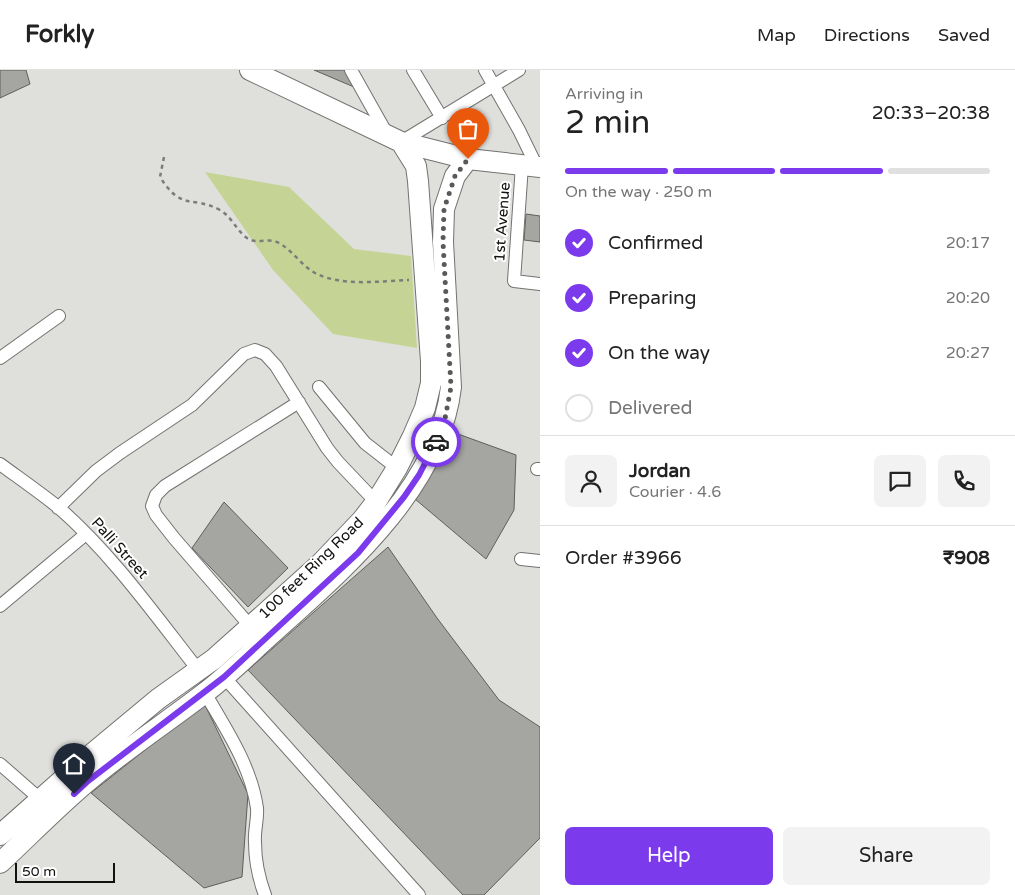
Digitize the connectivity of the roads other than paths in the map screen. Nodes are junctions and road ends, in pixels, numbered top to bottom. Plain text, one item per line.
1 (250, 70) edge
2 (351, 70) edge
3 (414, 70) edge
4 (485, 70) edge
5 (519, 70) edge
6 (494, 86) junction
7 (442, 118) junction
8 (394, 139) junction
9 (468, 159) junction
10 (533, 167) edge
11 (540, 284) edge
12 (59, 316) dead end
13 (0, 358) edge
14 (319, 387) dead end
15 (299, 402) junction
16 (0, 464) edge
17 (397, 468) junction
18 (376, 502) junction
19 (58, 508) junction
20 (86, 534) junction
21 (521, 559) dead end
22 (540, 561) edge
23 (2, 599) edge
24 (251, 627) junction
25 (198, 671) junction
26 (224, 677) junction
27 (206, 693) junction
28 (0, 764) edge
29 (40, 799) junction
30 (0, 835) edge
31 (0, 863) edge
32 (265, 895) edge
33 (419, 895) edge

1 - 8 main road
2 - 8 street
3 - 7 street
4 - 6 street
5 - 6 street
6 - 7 street
6 - 10 street
7 - 8 street
8 - 9 main road
8 - 17 main road, 100 feet Ring Road
9 - 10 main road
9 - 26 main road, 100 feet Ring Road
10 - 11 street, 1st Avenue
12 - 13 street
14 - 17 street
15 - 18 street
15 - 19 street
15 - 24 street
16 - 19 street, Palli Street
17 - 18 main road, 100 feet Ring Road
18 - 24 main road, 100 feet Ring Road
19 - 20 street, Palli Street
20 - 23 street
20 - 25 street, Palli Street
21 - 22 street
24 - 25 main road, 100 feet Ring Road
25 - 29 main road, 100 feet Ring Road
26 - 27 main road, 100 feet Ring Road
26 - 33 street
27 - 31 main road, 100 feet Ring Road
27 - 32 street
28 - 29 street
29 - 30 main road, 100 feet Ring Road

